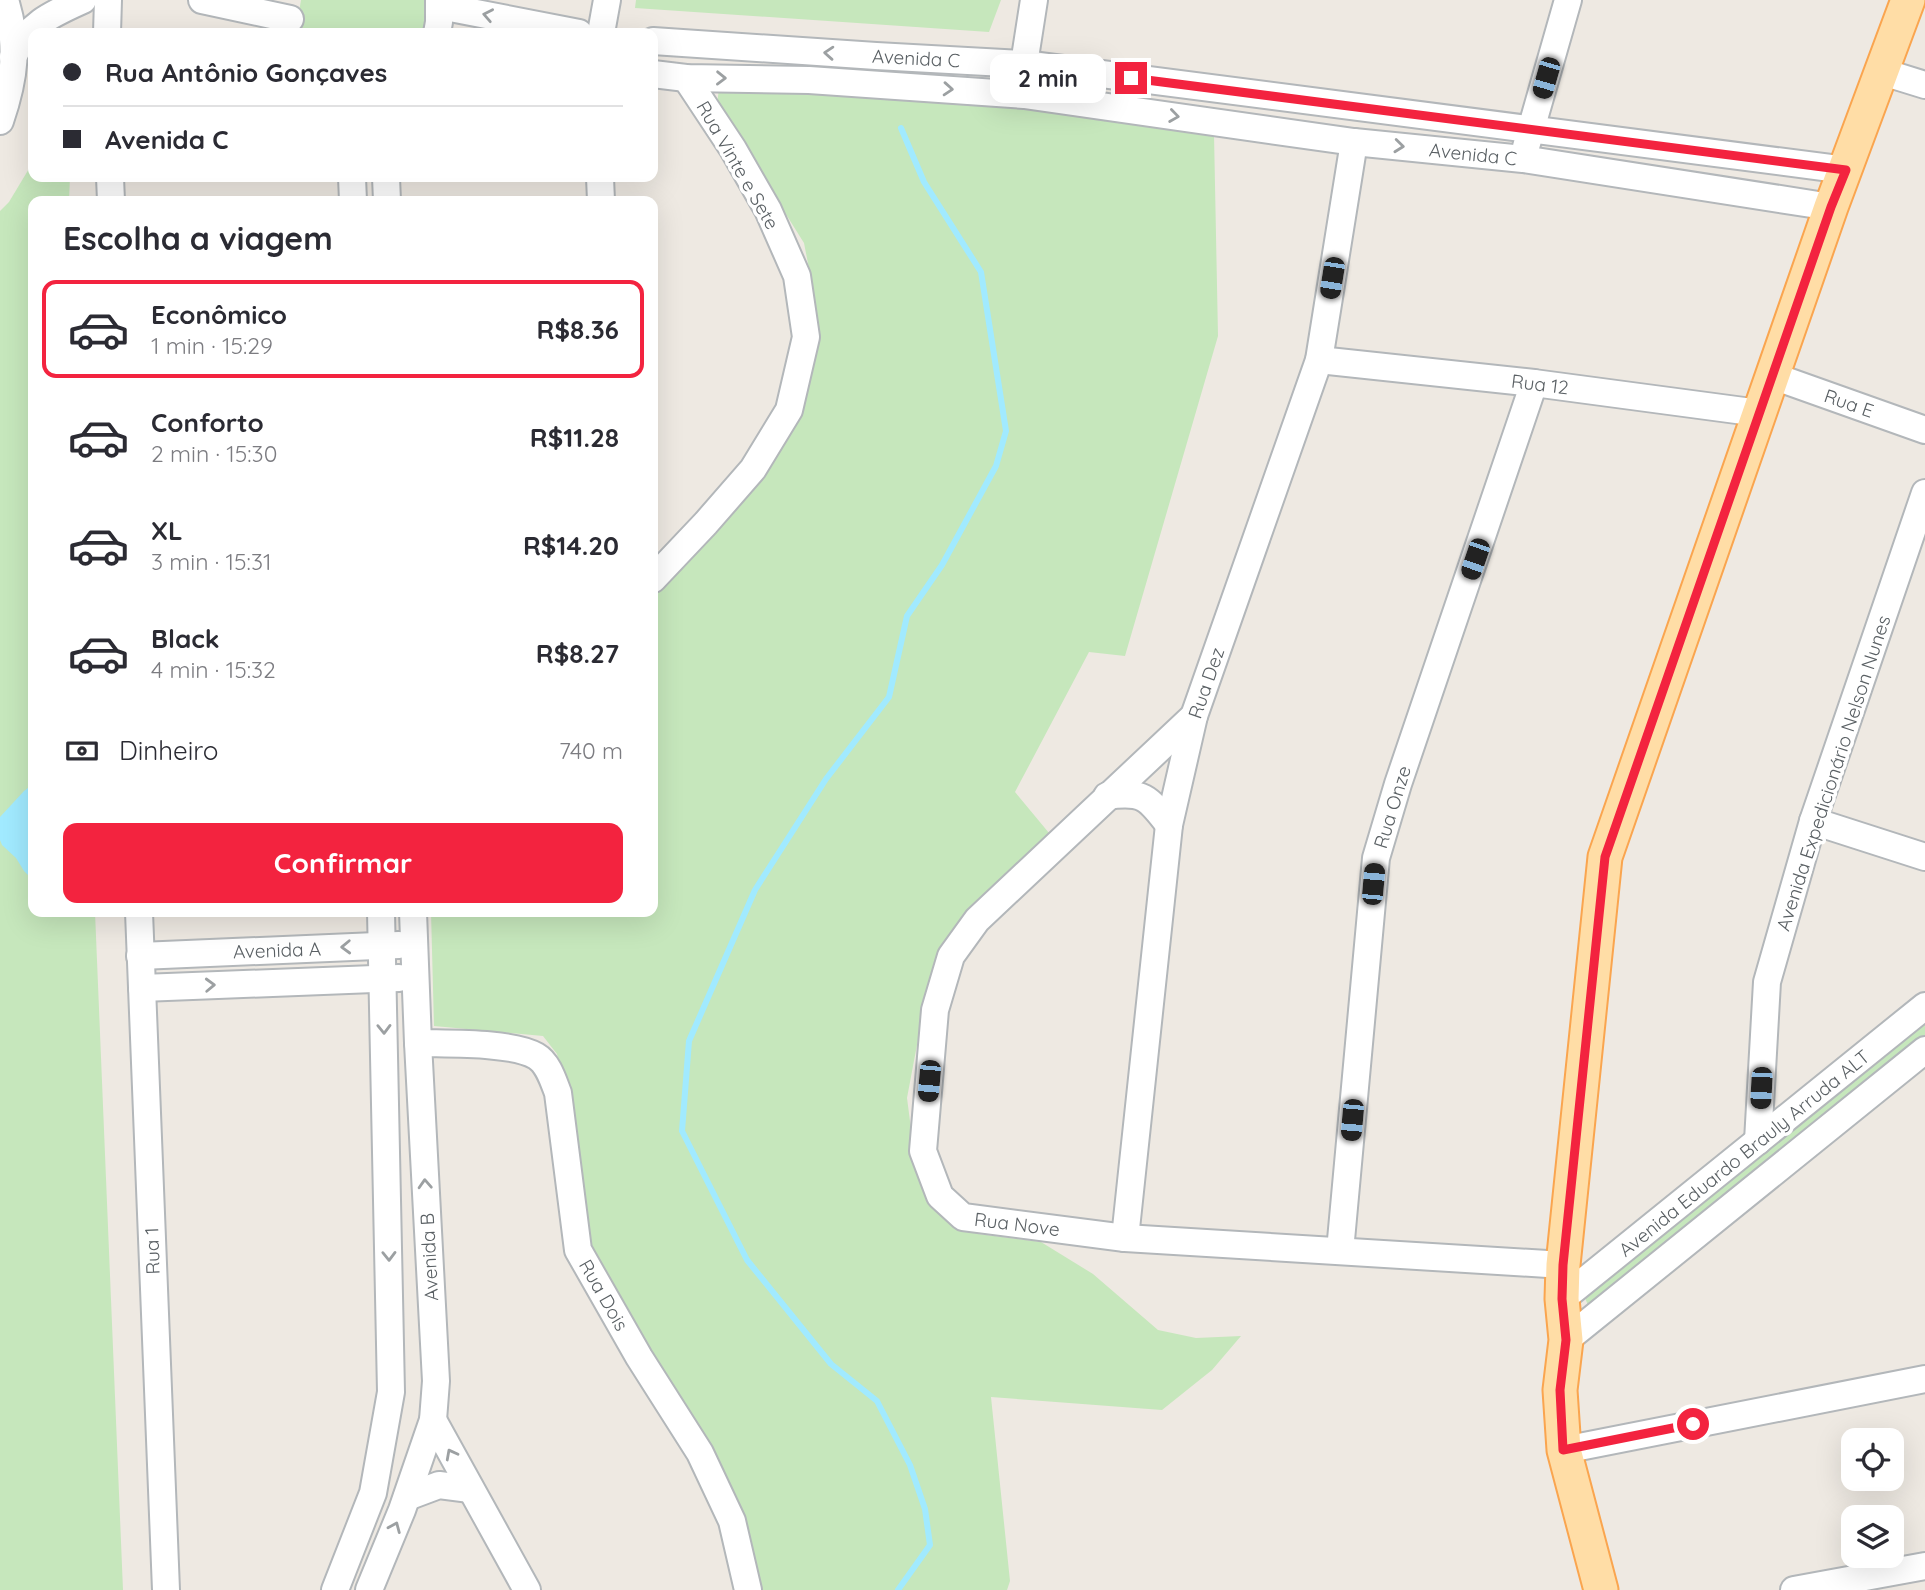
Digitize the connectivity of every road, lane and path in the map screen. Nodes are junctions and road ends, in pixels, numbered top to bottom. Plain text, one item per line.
1 (5, 0) edge
2 (83, 0) edge
3 (108, 0) edge
4 (202, 0) edge
5 (607, 0) edge
6 (1034, 0) edge
7 (1568, 0) edge
8 (1908, 0) edge
9 (439, 3) edge
10 (291, 17) edge
11 (33, 28) edge
12 (107, 28) edge
13 (438, 28) edge
14 (556, 28) edge
15 (601, 28) edge
16 (28, 32) edge
17 (658, 41) edge
18 (13, 57) junction
19 (1024, 64) junction
20 (1883, 72) junction
21 (658, 75) edge
22 (686, 78) junction
23 (1925, 85) edge
24 (1024, 94) junction
25 (0, 121) edge
26 (1531, 130) junction
27 (1354, 142) junction
28 (1523, 159) junction
29 (1846, 170) junction
30 (1831, 207) junction
31 (1320, 360) junction
32 (1773, 376) junction
33 (1534, 383) junction
34 (1759, 414) junction
35 (1925, 430) edge
36 (1925, 493) edge
37 (662, 555) edge
38 (1194, 716) junction
39 (1107, 796) junction
40 (1813, 821) junction
41 (1169, 825) junction
42 (1925, 857) edge
43 (139, 917) edge
44 (381, 917) edge
45 (413, 917) edge
46 (414, 945) junction
47 (382, 946) junction
48 (140, 956) junction
49 (384, 978) junction
50 (416, 978) junction
51 (142, 988) junction
52 (1925, 1006) edge
53 (418, 1043) junction
54 (1925, 1051) edge
55 (1758, 1141) junction
56 (1125, 1238) junction
57 (1340, 1251) junction
58 (1563, 1265) junction
59 (1562, 1299) junction
60 (1566, 1340) junction
61 (1925, 1379) edge
62 (433, 1420) junction
63 (1563, 1450) junction
64 (470, 1489) junction
65 (407, 1497) junction
66 (1925, 1566) edge
67 (166, 1590) edge
68 (335, 1590) edge
69 (369, 1590) edge
70 (527, 1590) edge
71 (748, 1590) edge
72 (1601, 1590) edge
73 (1794, 1590) edge

1 - 18 street
2 - 11 street
3 - 12 street
4 - 10 street
5 - 15 street
6 - 19 street
7 - 26 street
8 - 20 main road
9 - 13 street
14 -> 9 street
16 - 18 street
19 -> 17 street, Avenida C
18 - 25 street
19 - 24 street
19 - 26 street, Avenida C
20 - 23 street
20 - 29 main road
21 - 22 street, Avenida C
22 -> 24 street, Avenida C
22 - 37 street, Rua Vinte e Sete
24 -> 27 street, Avenida C
26 - 28 street
26 - 29 street, Avenida C
27 -> 28 street, Avenida C
27 - 31 street, Rua Dez
28 - 30 street, Avenida C
29 - 30 main road
30 - 32 main road
31 - 33 street, Rua 12
31 - 38 street, Rua Dez
32 - 34 main road
32 - 35 street, Rua E
33 - 34 street, Rua 12
33 - 57 street, Rua Onze
34 - 58 main road
36 - 40 street, Avenida Expedicionário Nelson Nunes
38 - 39 street, Rua Nove
38 - 41 street, Rua Dez
39 - 41 street
39 - 56 street, Rua Nove
40 - 42 street
40 - 55 street, Avenida Expedicionário Nelson Nunes
41 - 56 street, Rua Dez
43 - 48 street, Rua 1
44 - 47 street, Avenida B
45 - 46 street, Avenida B
46 - 47 street, Avenida A
46 - 50 street, Avenida B
47 -> 48 street, Avenida A
47 - 49 street, Avenida B
48 - 51 street, Rua 1
49 - 50 street, Avenida A
51 -> 49 street, Avenida A
49 -> 68 street, Avenida B
50 - 53 street, Avenida B
51 - 67 street, Rua 1
52 - 55 street, Avenida Eduardo Brauly Arruda ALT
62 -> 53 street, Avenida B
53 - 71 street, Rua Dois
54 - 60 street, Avenida Eduardo Brauly Arruda ALT
55 - 59 street, Avenida Eduardo Brauly Arruda ALT
56 - 57 street, Rua Nove
57 - 58 street, Rua Nove
58 - 59 main road
59 - 60 main road
60 - 63 main road
61 - 63 street
64 -> 62 street
62 - 65 street, Avenida B
63 - 72 main road
64 - 65 street
64 - 70 street
69 -> 65 street, Avenida B
66 - 73 street

